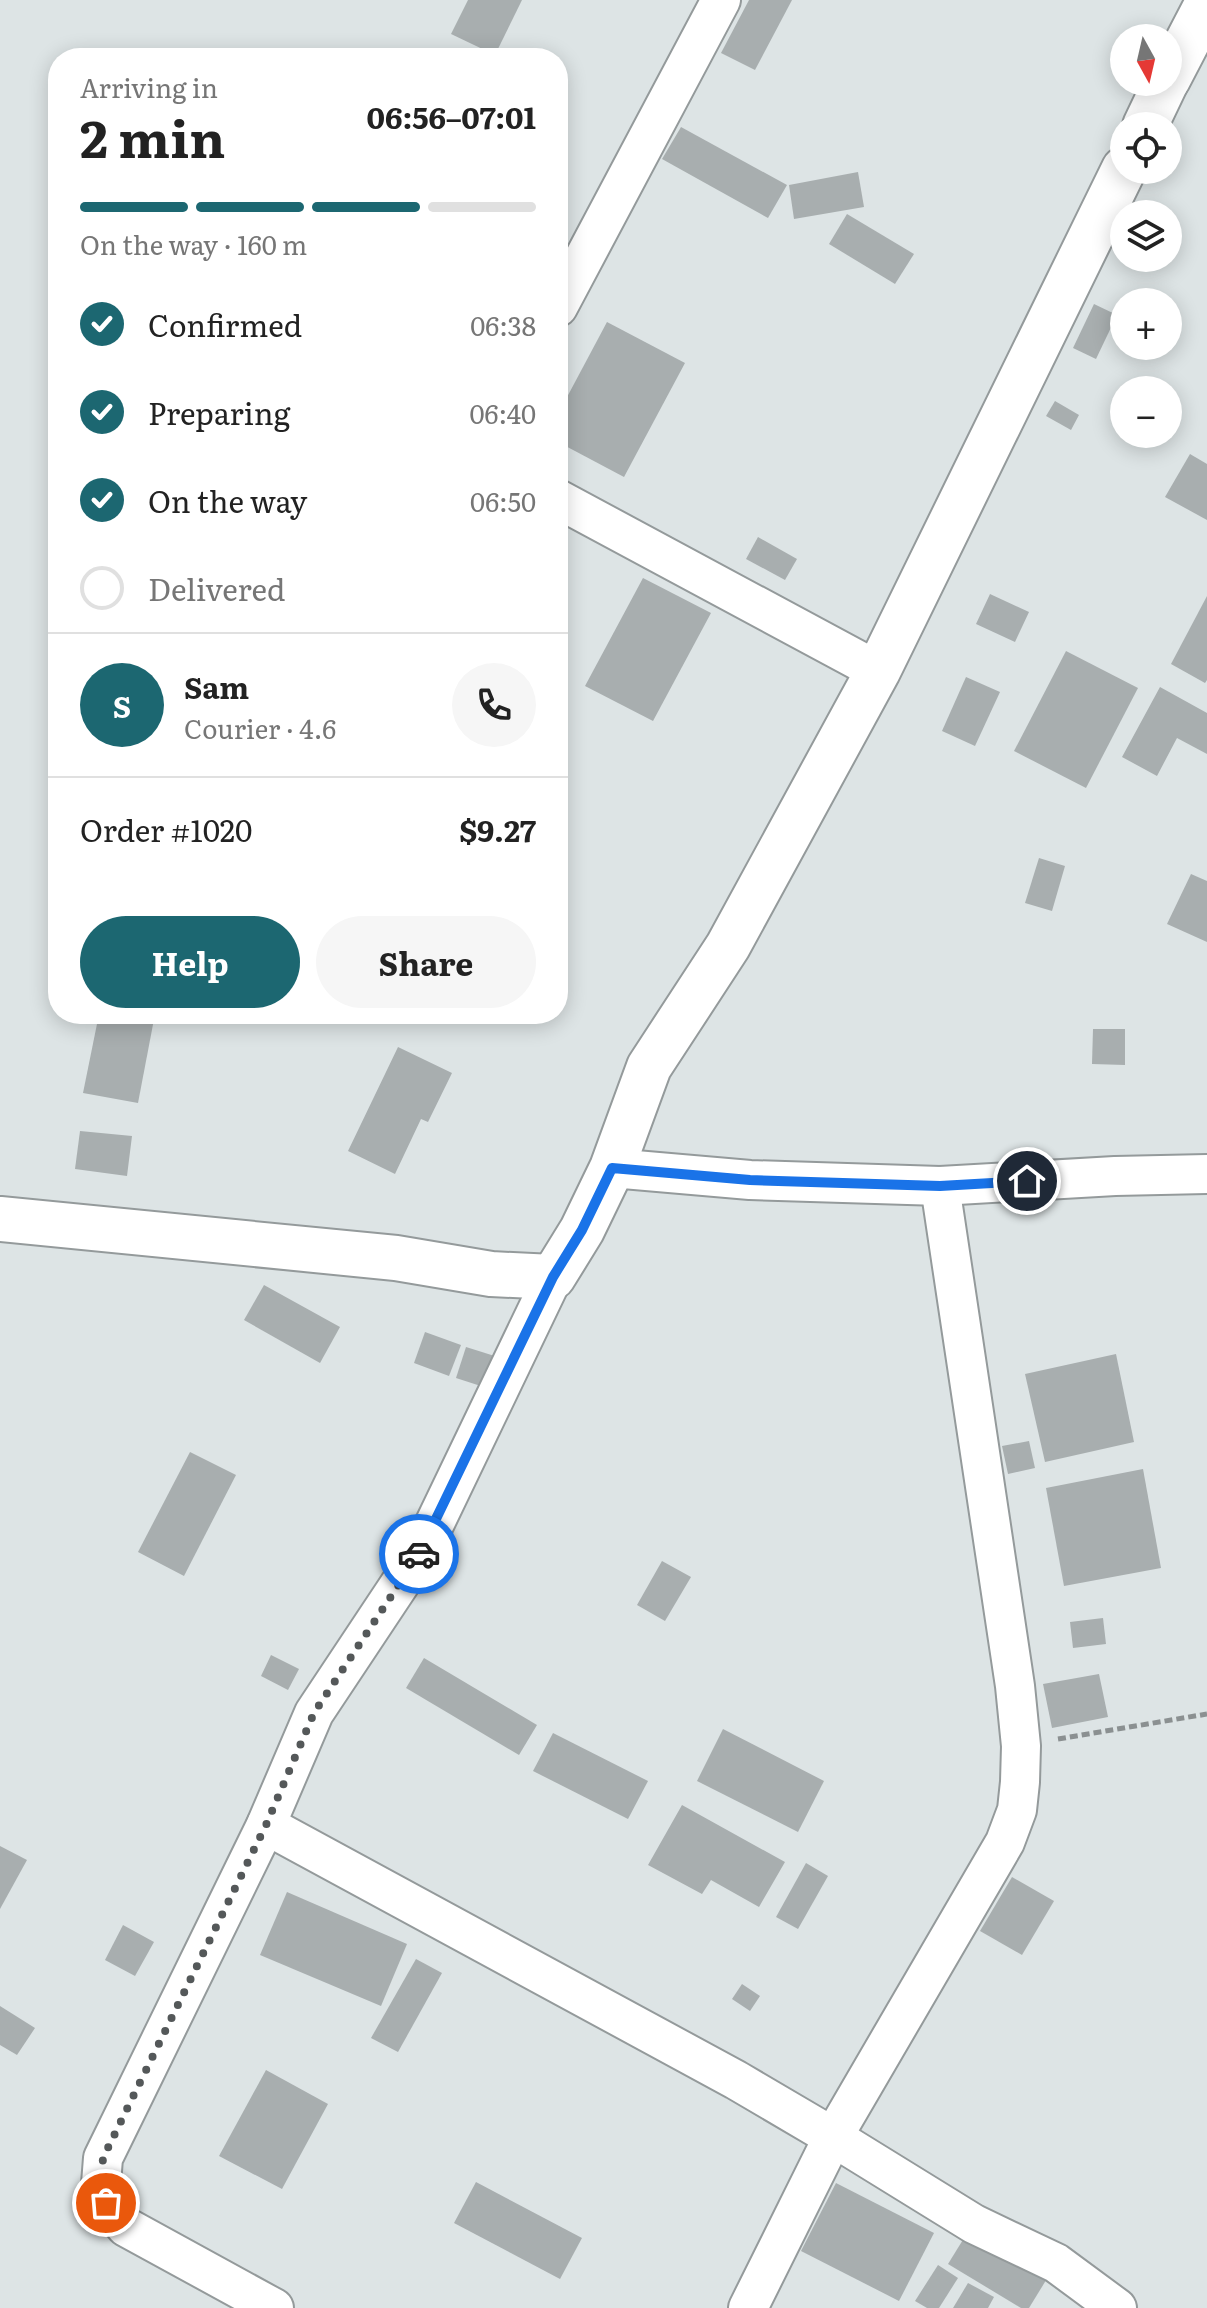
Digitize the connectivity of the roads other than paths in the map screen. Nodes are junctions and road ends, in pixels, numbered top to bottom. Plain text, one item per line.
1 (721, 0) edge
2 (1207, 4) edge
3 (1182, 52) edge
4 (1117, 184) edge
5 (568, 288) edge
6 (568, 504) edge
7 (878, 671) junction
8 (612, 1168) junction
9 (1207, 1174) edge
10 (940, 1186) junction
11 (0, 1219) edge
12 (553, 1277) junction
13 (266, 1825) junction
14 (833, 2137) junction
15 (274, 2308) edge
16 (748, 2308) edge
17 (1117, 2308) edge

1 - 5 street
2 - 3 street
4 - 7 street
6 - 7 street
7 - 8 street
8 - 10 street
8 - 12 street
9 - 10 street
10 - 14 street
11 - 12 street
12 - 13 street
13 - 14 street
13 - 15 street
14 - 16 street
14 - 17 street

